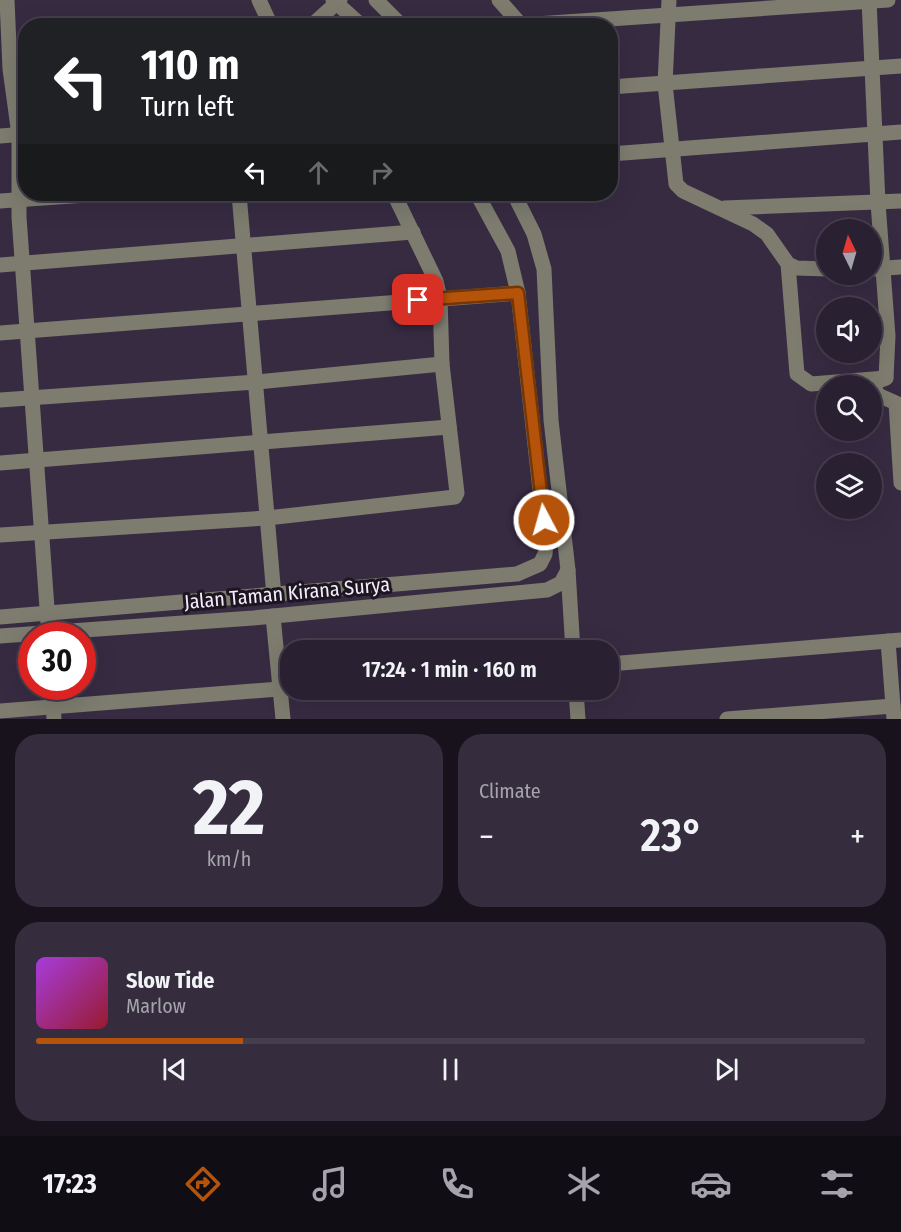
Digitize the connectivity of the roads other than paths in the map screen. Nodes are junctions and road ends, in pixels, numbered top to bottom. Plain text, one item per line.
1 (7, 0) edge
2 (259, 0) edge
3 (376, 0) edge
4 (500, 0) edge
5 (888, 0) edge
6 (336, 1) edge
7 (869, 1) edge
8 (670, 8) edge
9 (267, 18) edge
10 (319, 18) edge
11 (354, 18) edge
12 (394, 18) edge
13 (515, 18) edge
14 (587, 18) edge
15 (901, 66) edge
16 (12, 68) edge
17 (873, 68) junction
18 (665, 84) junction
19 (618, 87) edge
20 (18, 108) edge
21 (901, 132) edge
22 (18, 134) edge
23 (874, 134) junction
24 (0, 136) edge
25 (673, 147) junction
26 (618, 153) edge
27 (18, 199) edge
28 (0, 201) edge
29 (18, 201) edge
30 (240, 201) edge
31 (398, 201) edge
32 (481, 201) edge
33 (518, 201) edge
34 (901, 201) edge
35 (878, 203) junction
36 (720, 208) junction
37 (878, 219) edge
38 (413, 232) junction
39 (245, 245) junction
40 (22, 263) junction
41 (788, 264) junction
42 (0, 265) edge
43 (901, 267) edge
44 (882, 268) edge
45 (816, 269) edge
46 (882, 284) edge
47 (518, 293) junction
48 (440, 298) junction
49 (251, 313) junction
50 (28, 331) junction
51 (0, 333) edge
52 (895, 336) edge
53 (442, 363) junction
54 (886, 378) junction
55 (257, 382) junction
56 (34, 397) junction
57 (0, 400) edge
58 (898, 402) edge
59 (449, 427) junction
60 (262, 444) junction
61 (35, 459) junction
62 (0, 463) edge
63 (901, 466) edge
64 (901, 483) edge
65 (267, 518) junction
66 (41, 532) junction
67 (0, 535) edge
68 (568, 570) junction
69 (274, 596) junction
70 (47, 613) junction
71 (273, 616) junction
72 (0, 617) edge
73 (48, 622) edge
74 (96, 630) edge
75 (18, 635) edge
76 (0, 636) edge
77 (572, 640) edge
78 (895, 640) edge
79 (280, 655) edge
80 (619, 663) edge
81 (280, 689) edge
82 (285, 700) edge
83 (577, 700) edge
84 (0, 711) edge
85 (53, 713) edge
86 (894, 713) edge
87 (283, 719) edge
88 (578, 719) edge
89 (727, 719) edge

1 - 16 street
2 - 9 street
3 - 12 street
4 - 13 street
5 - 7 street
6 - 10 street
6 - 11 street
7 - 8 street
7 - 17 street
8 - 14 street
8 - 18 street
15 - 17 street
16 - 20 street
17 - 18 street
17 - 23 street
18 - 19 street
18 - 25 street
21 - 23 street
22 - 24 street
23 - 25 street
23 - 35 street
25 - 26 street
25 - 36 street
27 - 28 street
29 - 40 street
30 - 39 street
31 - 38 street
32 - 47 street
33 - 68 street
34 - 35 street
35 - 36 street
35 - 37 street
36 - 41 street
38 - 39 street
38 - 48 street
39 - 40 street
39 - 49 street
40 - 42 street
40 - 50 street
41 - 45 street
41 - 54 street
43 - 44 street
46 - 52 street
47 - 48 street
47 - 69 street, Jalan Taman Kirana Surya
48 - 49 street
48 - 53 street
49 - 50 street
49 - 55 street
50 - 51 street
50 - 56 street
52 - 54 street
53 - 55 street
53 - 59 street
54 - 58 street
55 - 56 street
55 - 60 street
56 - 57 street
56 - 61 street
58 - 63 street
59 - 60 street
59 - 65 street
60 - 61 street
60 - 65 street
61 - 62 street
61 - 66 street
63 - 64 street
65 - 66 street
65 - 69 street
66 - 67 street
66 - 70 street
68 - 71 street, Jalan Taman Kirana Surya
68 - 77 street
69 - 70 street, Jalan Taman Kirana Surya
70 - 72 street, Jalan Taman Kirana Surya
70 - 73 street
71 - 74 street, Jalan Taman Kirana Surya
71 - 79 street
75 - 76 street, Jalan Taman Kirana Surya
78 - 80 street
78 - 86 street
81 - 85 street
82 - 87 street
83 - 88 street
84 - 85 street
86 - 89 street

